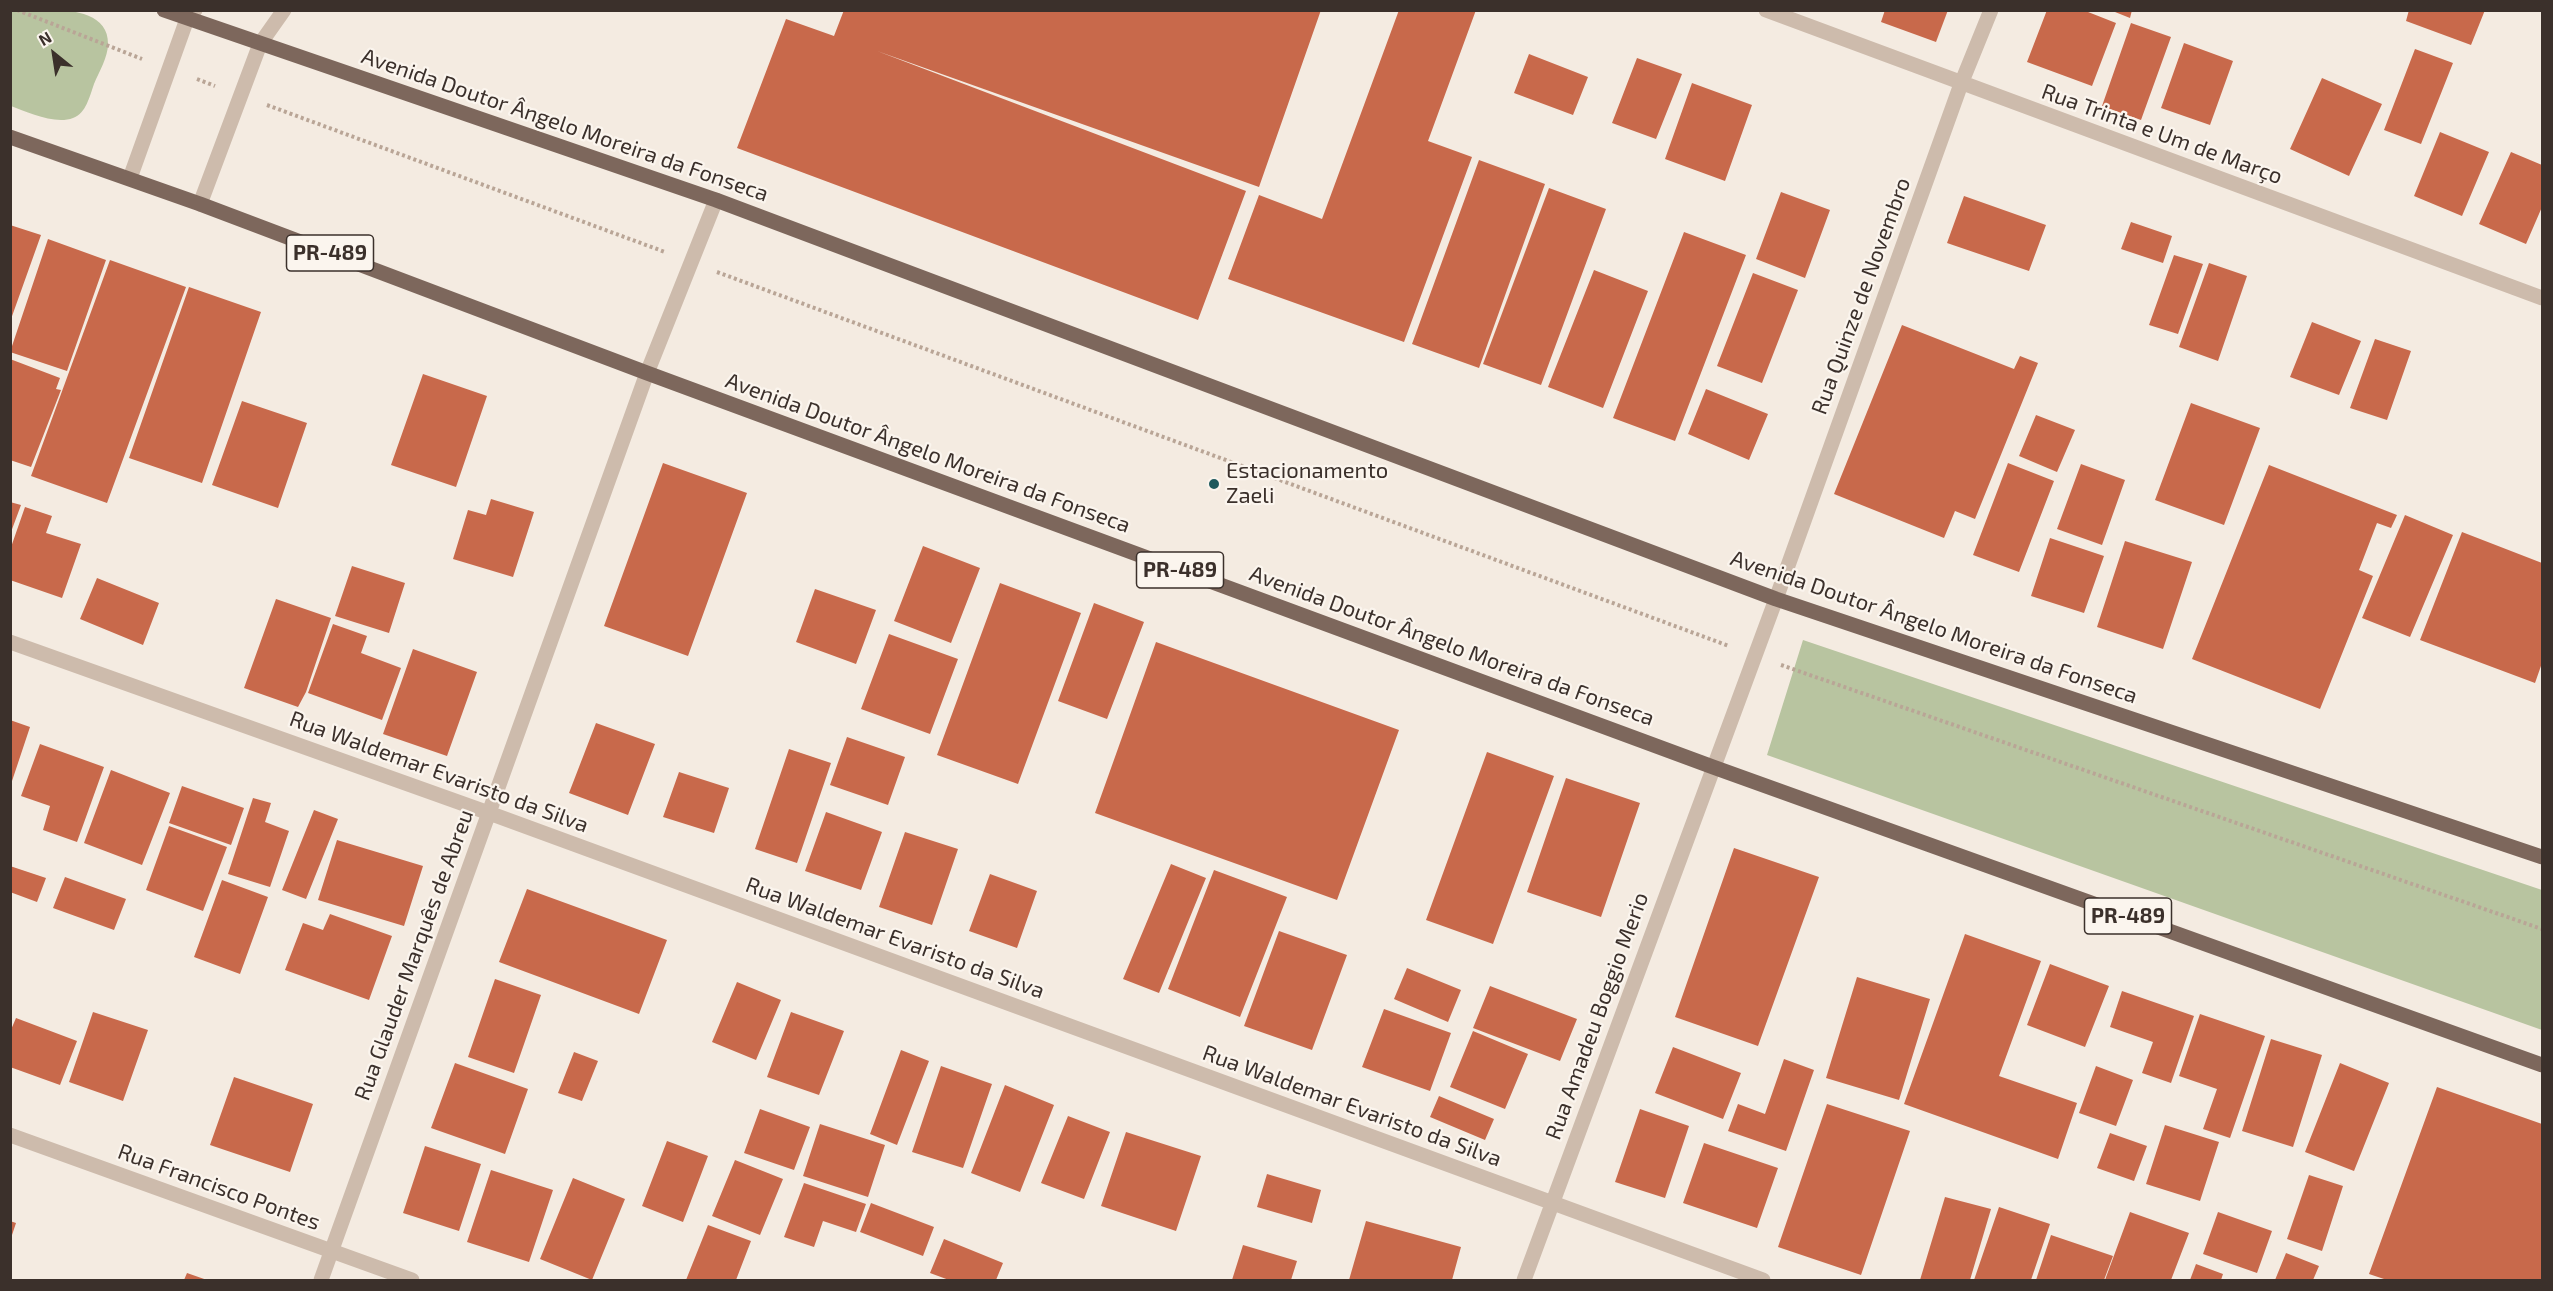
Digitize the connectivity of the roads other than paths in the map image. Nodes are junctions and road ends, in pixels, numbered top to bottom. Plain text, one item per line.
1 (164, 10) edge
2 (284, 10) edge
3 (1767, 10) edge
4 (1991, 10) edge
5 (191, 15) edge
6 (260, 44) junction
7 (1961, 84) junction
8 (10, 137) edge
9 (130, 178) junction
10 (716, 200) junction
11 (200, 204) junction
12 (2542, 298) edge
13 (647, 373) junction
14 (1776, 599) junction
15 (10, 642) edge
16 (1755, 656) joint
17 (1713, 767) junction
18 (489, 813) junction
19 (2542, 857) edge
20 (2542, 1065) edge
21 (10, 1136) edge
22 (1552, 1203) junction
23 (331, 1251) junction
24 (321, 1281) edge
25 (412, 1281) edge
26 (1524, 1281) edge
27 (1763, 1281) edge

1 - 5 main road, Avenida Doutor Ângelo Moreira da Fonseca
2 - 6 street
3 - 7 street, Rua Trinta e Um de Março
4 - 7 street, Rua Quinze de Novembro
5 - 6 main road, Avenida Doutor Ângelo Moreira da Fonseca
5 - 9 street
6 - 10 main road, Avenida Doutor Ângelo Moreira da Fonseca
6 - 11 street
7 - 12 street, Rua Trinta e Um de Março
7 - 14 street, Rua Quinze de Novembro
8 - 9 main road, Avenida Doutor Ângelo Moreira da Fonseca / PR-489
9 - 11 main road, Avenida Doutor Ângelo Moreira da Fonseca / PR-489
10 - 13 street, Rua Glauder Marquês de Abreu
10 - 14 main road, Avenida Doutor Ângelo Moreira da Fonseca
11 - 13 main road, Avenida Doutor Ângelo Moreira da Fonseca / PR-489
13 - 17 main road, Avenida Doutor Ângelo Moreira da Fonseca / PR-489
13 - 18 street, Rua Glauder Marquês de Abreu
14 - 16 street, Rua Quinze de Novembro
14 - 19 main road, Avenida Doutor Ângelo Moreira da Fonseca
15 - 18 street, Rua Waldemar Evaristo da Silva
16 - 17 street, Rua Amadeu Boggio Merio
17 - 20 main road, Avenida Doutor Ângelo Moreira da Fonseca / PR-489
17 - 22 street, Rua Amadeu Boggio Merio
18 - 22 street, Rua Waldemar Evaristo da Silva
18 - 23 street, Rua Glauder Marquês de Abreu
21 - 23 street, Rua Francisco Pontes
22 - 26 street, Rua Amadeu Boggio Merio
22 - 27 street, Rua Waldemar Evaristo da Silva
23 - 24 street, Rua Glauder Marquês de Abreu
23 - 25 street, Rua Francisco Pontes

